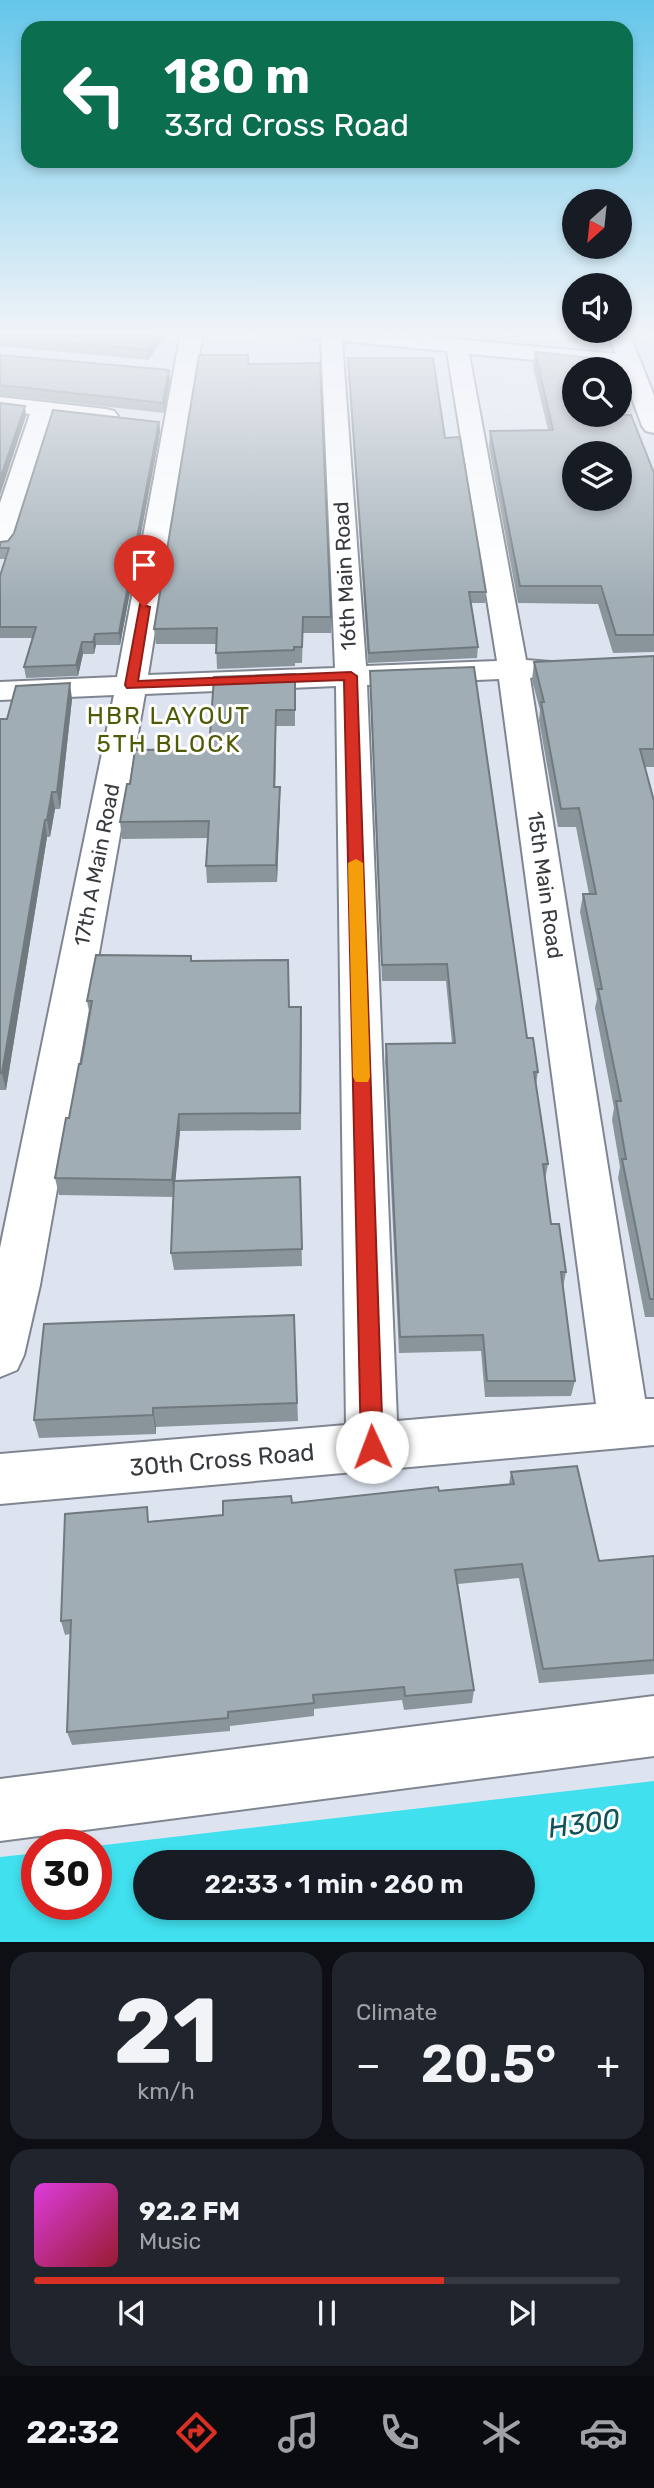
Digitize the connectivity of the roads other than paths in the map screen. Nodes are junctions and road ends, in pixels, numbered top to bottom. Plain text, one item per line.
1 (152, 422) edge
2 (39, 423) edge
3 (328, 423) edge
4 (456, 423) edge
5 (0, 543) edge
6 (565, 667) edge
7 (513, 669) junction
8 (351, 676) junction
9 (131, 685) junction
10 (0, 691) edge
11 (8, 1285) edge
12 (0, 1356) edge
13 (639, 1423) edge
14 (372, 1447) junction
15 (0, 1479) edge
16 (654, 1726) edge
17 (0, 1810) edge

1 - 9 street, 17th A Main Road
2 - 5 street
3 - 8 street, 16th Main Road
4 - 7 street, 15th Main Road
6 - 7 street
7 - 8 street
7 - 13 street, 15th Main Road
8 - 9 street
8 - 14 street, 16th Main Road
9 - 10 street
9 - 11 street, 17th A Main Road
11 - 12 street, 17th A Main Road
13 - 14 street, 30th Cross Road
14 - 15 street, 30th Cross Road
16 - 17 street

